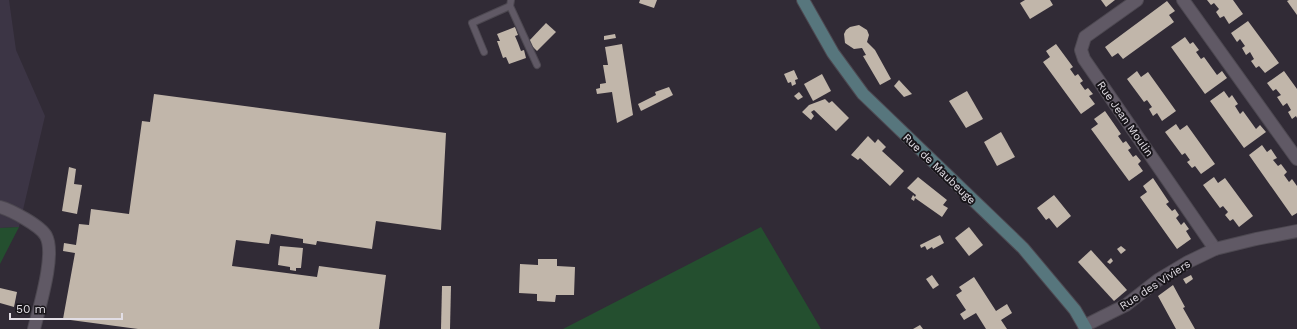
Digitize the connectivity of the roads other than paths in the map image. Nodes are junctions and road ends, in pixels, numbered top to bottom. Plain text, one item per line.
1 (803, 0) edge
2 (1137, 0) edge
3 (1183, 0) edge
4 (510, 3) edge
5 (484, 52) dead end
6 (537, 65) dead end
7 (1297, 158) edge
8 (0, 207) edge
9 (1297, 231) edge
10 (1216, 249) junction
11 (1085, 327) edge
12 (34, 329) edge

1 - 11 street, Rue de Maubeuge
2 - 10 street, Rue Jean Moulin
3 - 7 street
4 - 5 lane
4 - 6 lane
8 - 12 street
9 - 10 street, Rue des Viviers
10 - 11 street, Rue des Viviers

